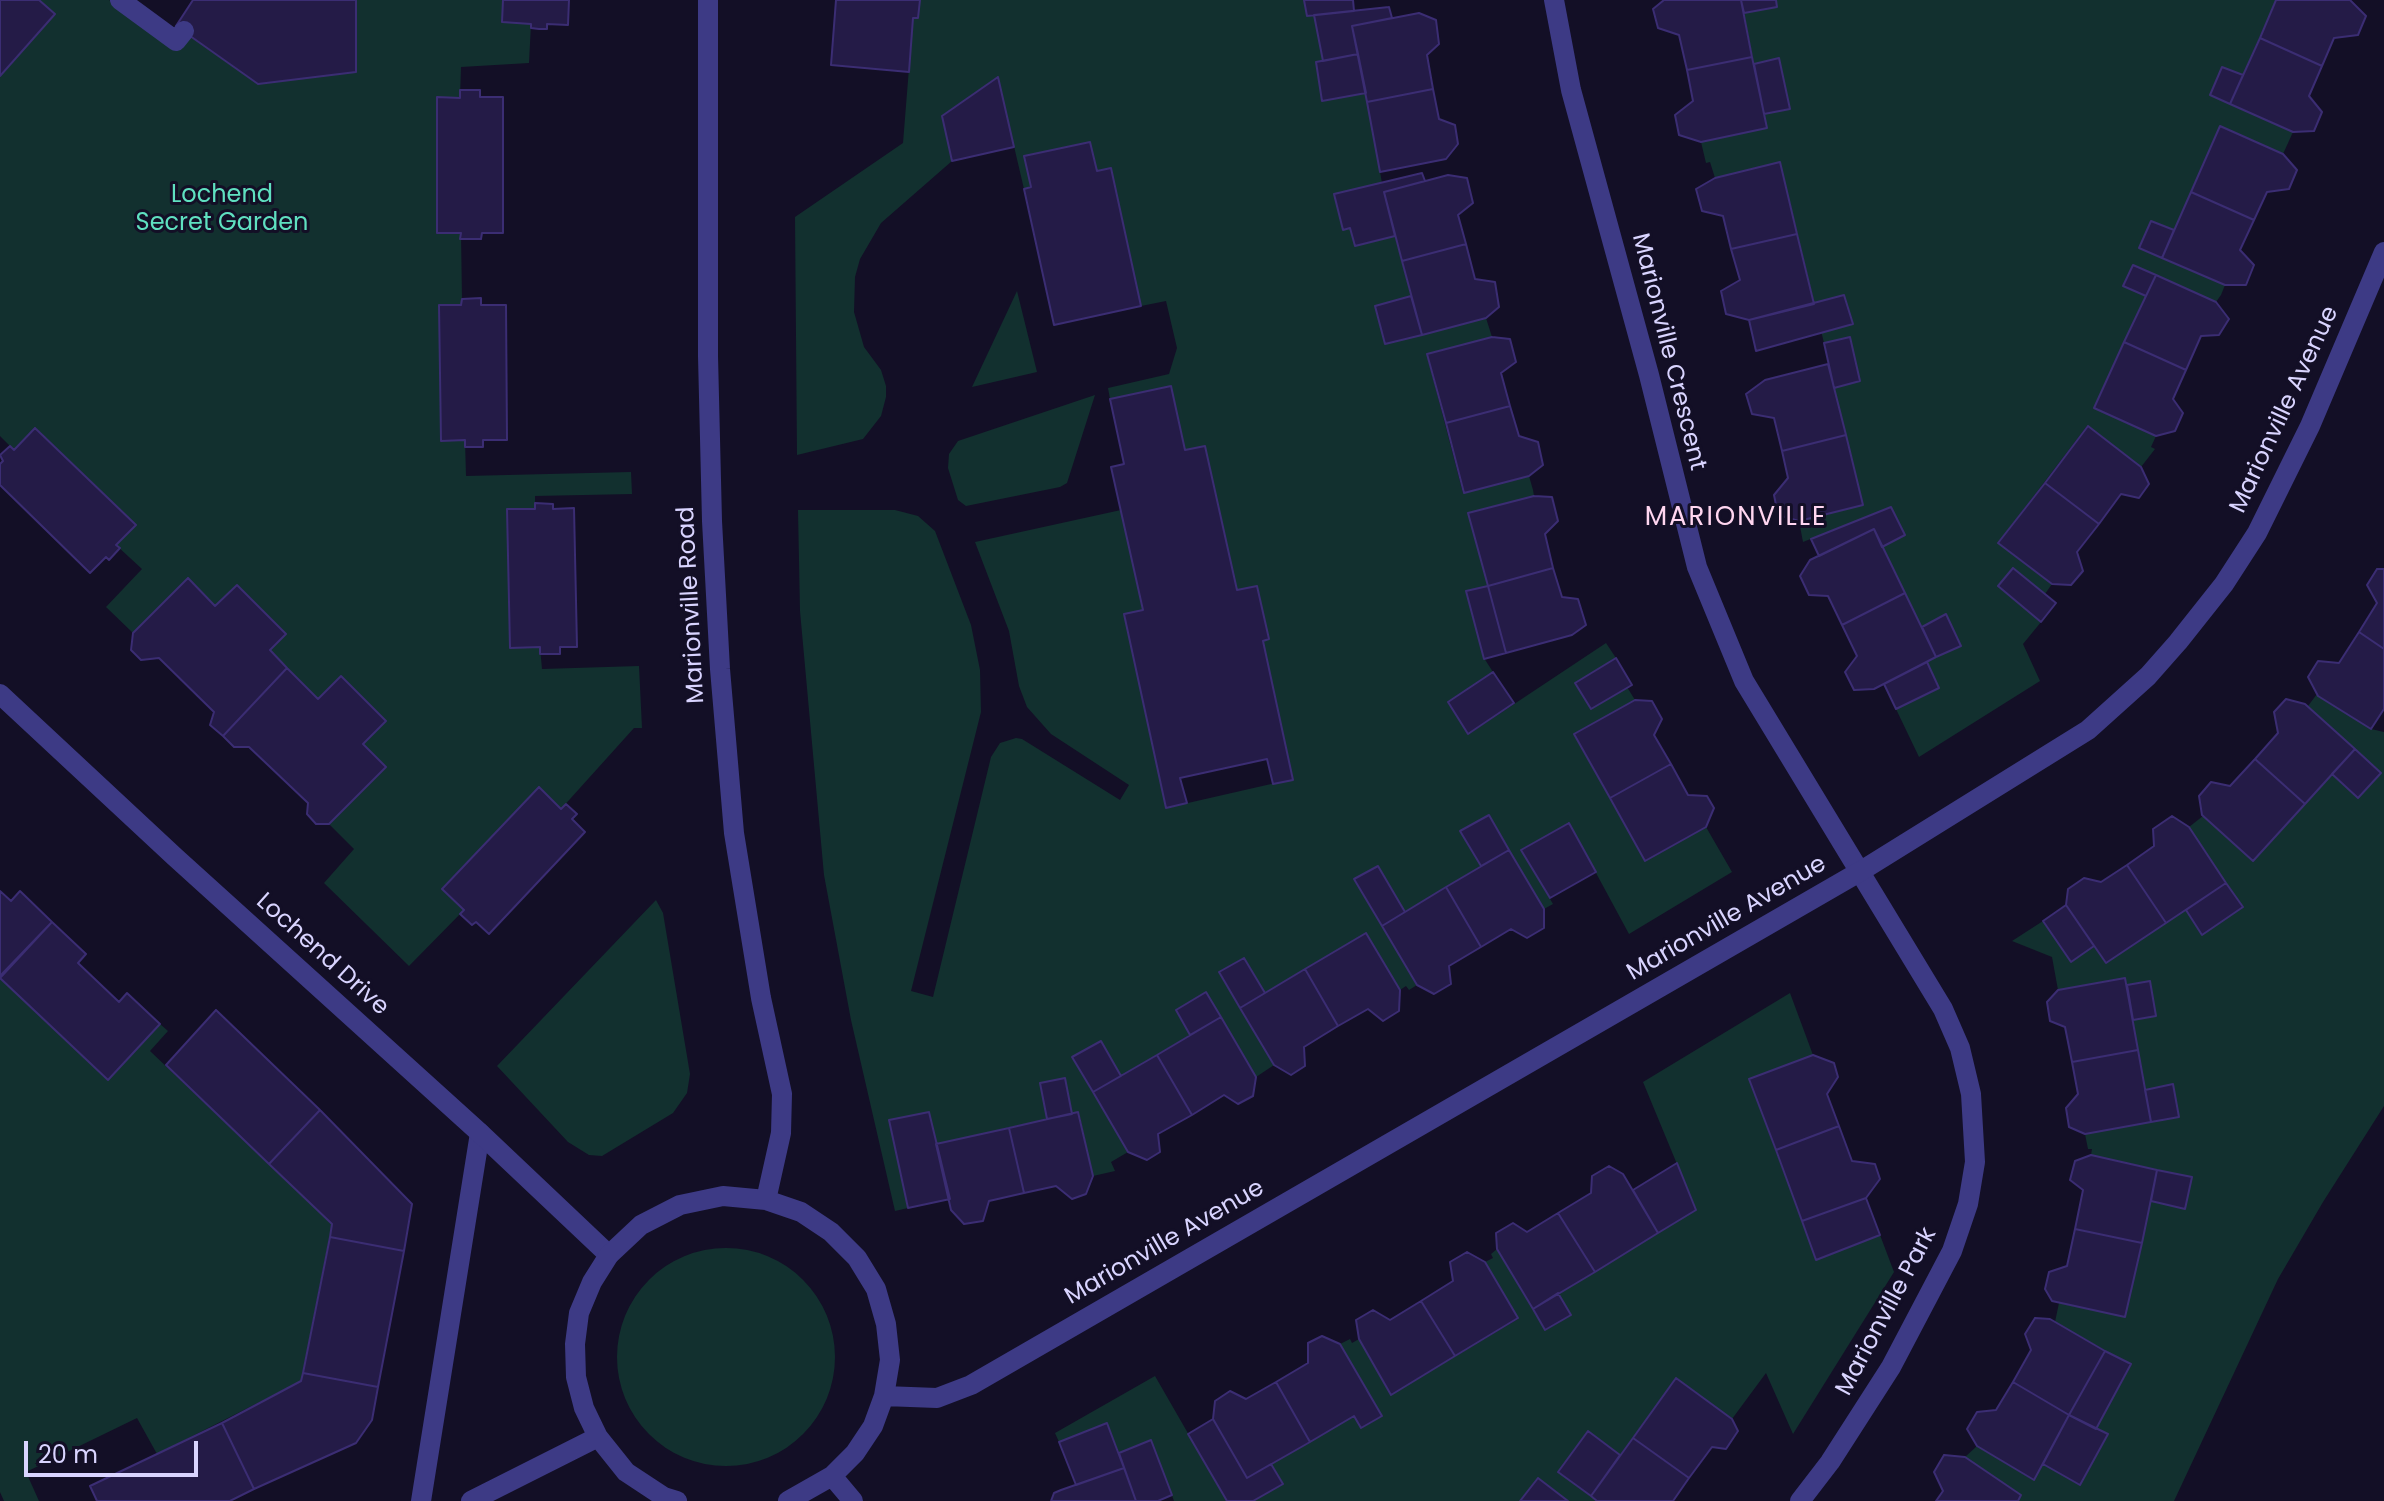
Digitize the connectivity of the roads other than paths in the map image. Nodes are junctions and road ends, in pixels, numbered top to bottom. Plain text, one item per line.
1 (120, 0) edge
2 (708, 0) edge
3 (1554, 0) edge
4 (184, 31) dead end
5 (2384, 252) edge
6 (0, 694) edge
7 (1861, 871) junction
8 (480, 1133) junction
9 (766, 1200) junction
10 (609, 1255) junction
11 (884, 1396) junction
12 (598, 1437) junction
13 (832, 1476) junction
14 (421, 1501) edge
15 (471, 1501) edge
16 (677, 1501) edge
17 (788, 1501) edge
18 (853, 1501) edge
19 (1800, 1501) edge

1 - 4 street
2 - 9 street, Marionville Road
3 - 7 street, Marionville Crescent
5 - 7 street, Marionville Avenue
6 - 8 street, Lochend Drive
7 - 11 street, Marionville Avenue
7 - 19 street, Marionville Park
8 - 10 street, Lochend Drive
8 - 14 street
9 - 10 street
9 - 11 street
10 - 12 street
11 - 13 street
12 - 15 street
12 - 16 street
13 - 17 street
13 - 18 street

